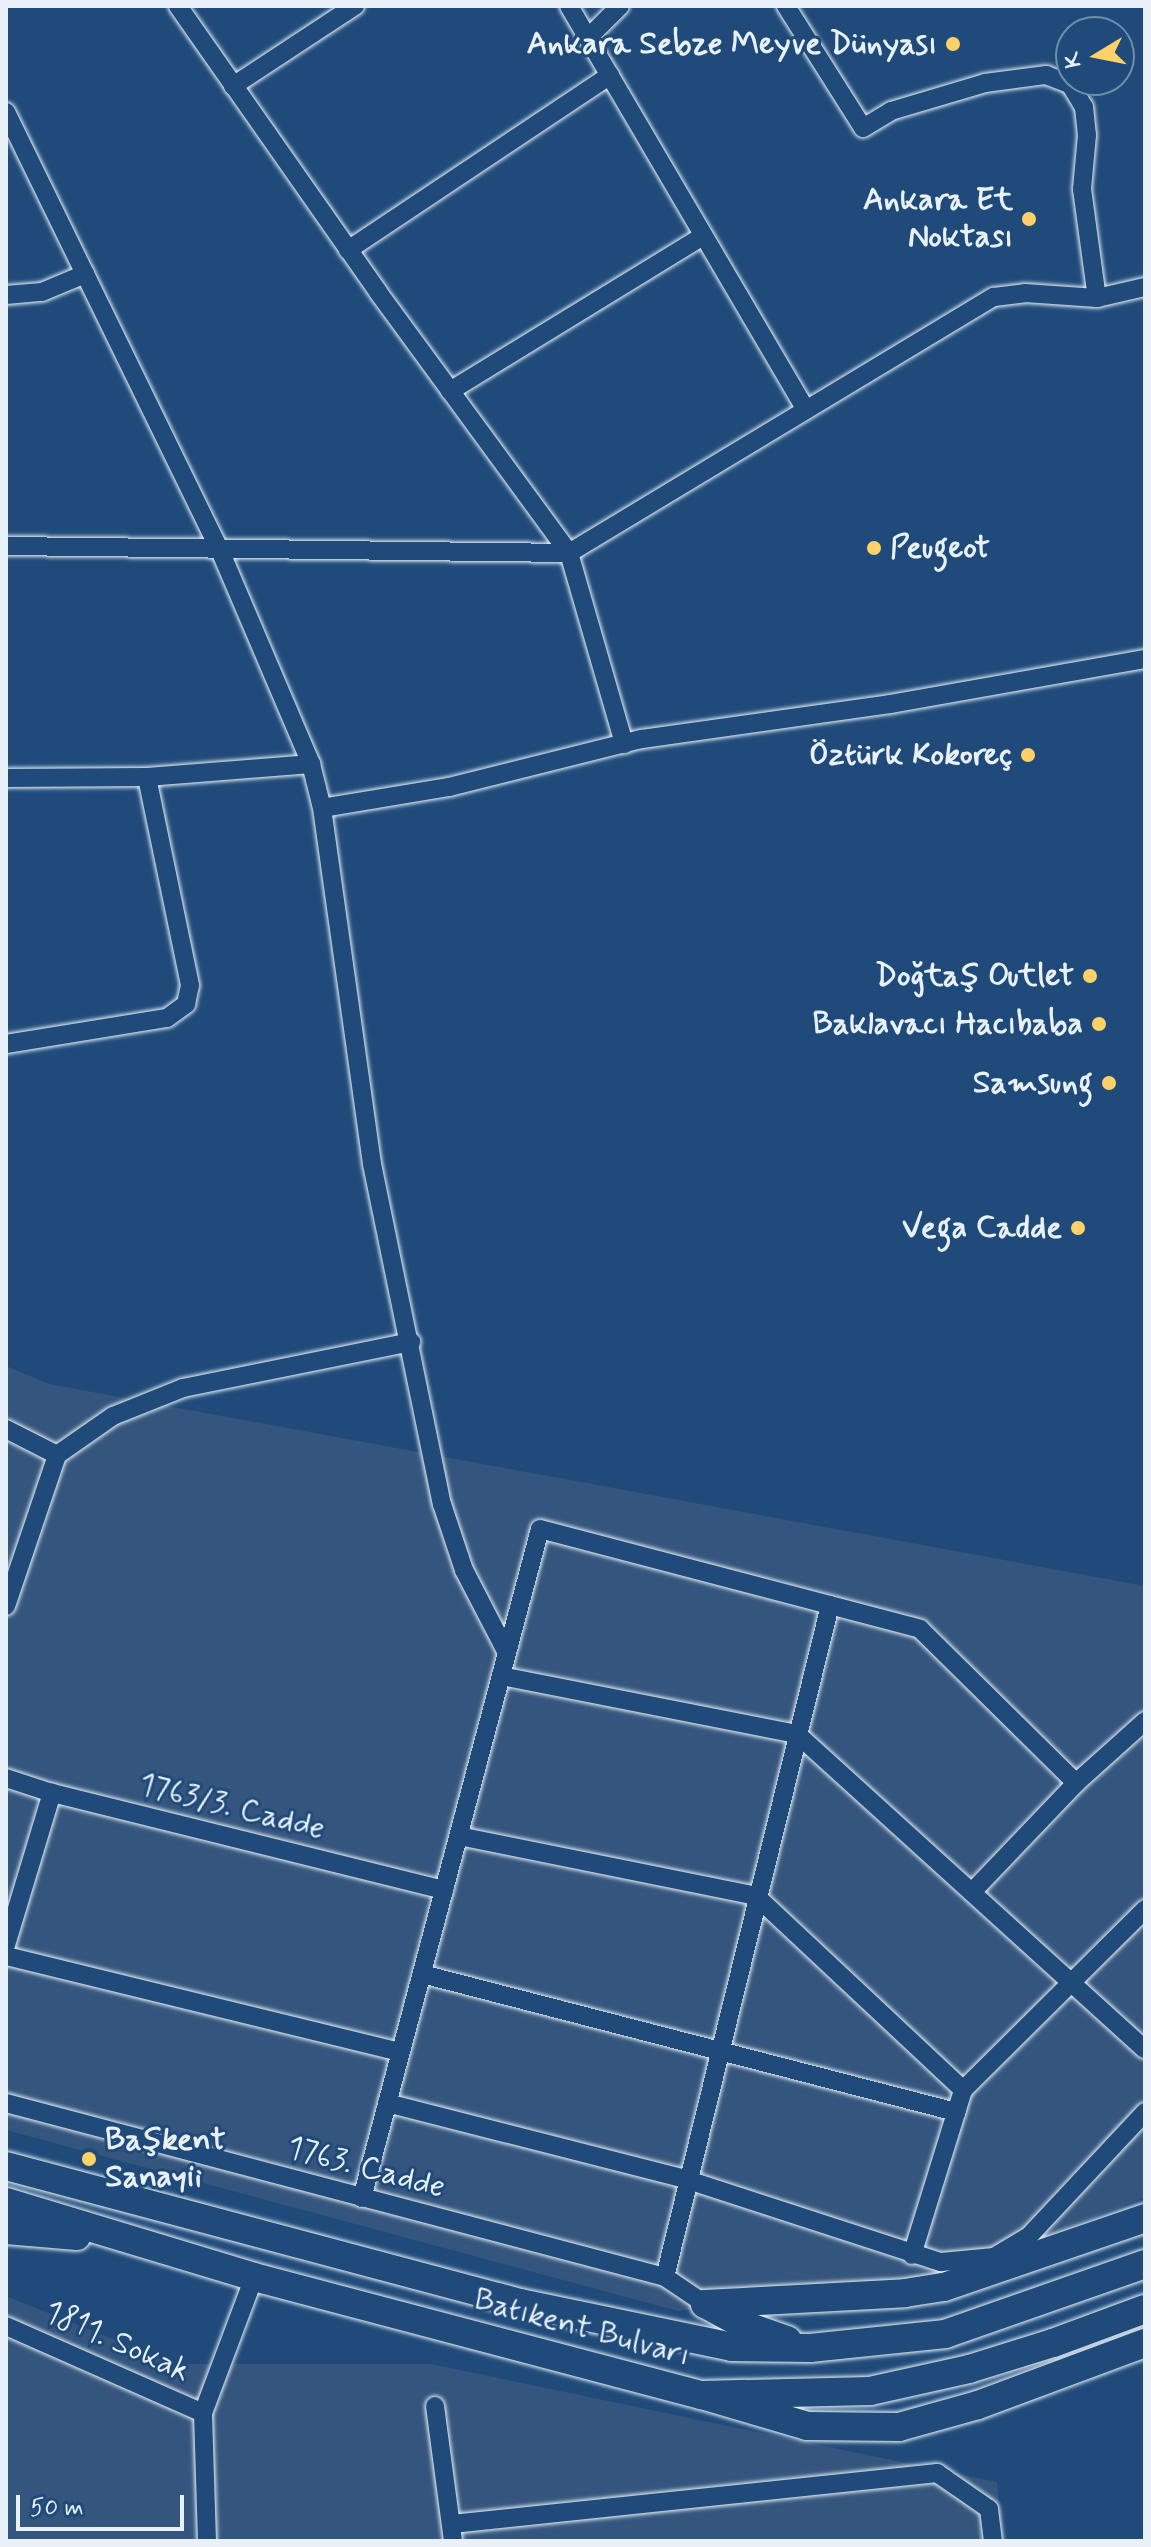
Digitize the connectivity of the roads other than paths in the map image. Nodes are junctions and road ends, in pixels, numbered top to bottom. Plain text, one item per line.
1 (178, 6) edge
2 (355, 6) edge
3 (569, 6) edge
4 (620, 6) edge
5 (786, 6) edge
6 (588, 38) junction
7 (610, 75) junction
8 (233, 86) junction
9 (6, 112) edge
10 (703, 236) junction
11 (348, 250) junction
12 (85, 274) junction
13 (1145, 287) edge
14 (6, 295) edge
15 (1097, 298) junction
16 (450, 391) junction
17 (806, 410) junction
18 (6, 546) edge
19 (219, 548) junction
20 (569, 553) junction
21 (1145, 659) edge
22 (624, 744) junction
23 (311, 764) junction
24 (147, 777) junction
25 (6, 778) edge
26 (322, 808) junction
27 (6, 1044) edge
28 (411, 1342) junction
29 (6, 1429) edge
30 (57, 1455) junction
31 (8, 1594) edge
32 (830, 1605) junction
33 (507, 1653) junction
34 (501, 1676) junction
35 (1145, 1721) edge
36 (797, 1734) junction
37 (6, 1778) edge
38 (1076, 1783) junction
39 (52, 1793) junction
40 (459, 1836) junction
41 (444, 1890) junction
42 (972, 1892) junction
43 (756, 1896) junction
44 (1145, 1909) edge
45 (6, 1945) edge
46 (6, 1956) edge
47 (422, 1974) junction
48 (1068, 1983) junction
49 (1145, 2049) edge
50 (720, 2050) junction
51 (401, 2052) junction
52 (963, 2090) junction
53 (6, 2103) edge
54 (387, 2103) junction
55 (956, 2112) junction
56 (1145, 2112) edge
57 (6, 2147) edge
58 (6, 2166) edge
59 (64, 2180) junction
60 (688, 2180) junction
61 (362, 2198) junction
62 (6, 2202) edge
63 (1145, 2218) edge
64 (6, 2230) edge
65 (133, 2241) junction
66 (912, 2255) junction
67 (1145, 2264) edge
68 (254, 2277) junction
69 (665, 2277) junction
70 (705, 2304) junction
71 (1145, 2309) edge
72 (6, 2326) edge
73 (1139, 2347) edge
74 (810, 2348) junction
75 (702, 2395) junction
76 (435, 2406) dead end
77 (203, 2413) junction
78 (452, 2533) edge
79 (207, 2541) edge
80 (993, 2541) edge

1 - 8 street
2 - 8 street
3 - 6 street
4 - 6 street
5 - 15 street
6 - 7 street
7 - 10 street
7 - 11 street
8 - 11 street
9 - 12 street
10 - 16 street
10 - 17 street
11 - 16 street
12 - 14 street
12 - 19 street
13 - 15 street
15 - 17 street
16 - 20 street
17 - 20 street
18 - 19 street
19 - 20 street
19 - 23 street
20 - 22 street
21 - 22 street
22 - 26 street
23 - 24 street
23 - 26 street
24 - 25 street
24 - 27 street
26 - 28 street
28 - 30 street
28 - 33 street
29 - 30 street
30 - 31 street
32 - 33 street
32 - 36 street
32 - 38 street
33 - 34 street
34 - 36 street
34 - 40 street
35 - 38 street
36 - 42 street
36 - 43 street
37 - 39 street, 1763/3. Cadde
38 - 42 street
39 - 41 street, 1763/3. Cadde
39 - 45 street
40 - 41 street
40 - 43 street
41 - 47 street
42 - 48 street
43 - 50 street
43 - 52 street
44 - 48 street
46 - 51 street
47 - 50 street
47 - 51 street
48 - 49 street
48 - 52 street
50 - 55 street
50 - 60 street
51 - 54 street
52 - 55 street
53 - 61 street, 1763. Cadde
54 - 60 street
54 - 61 street
55 - 66 street
56 - 66 street
57 - 59 main road
58 - 59 main road, Batıkent Bulvarı
59 - 74 main road, Batıkent Bulvarı
60 - 66 street
60 - 69 street
61 - 69 street, 1763. Cadde
62 - 65 main road, Batıkent Bulvarı
63 - 70 main road
64 - 65 main road
65 - 68 main road, Batıkent Bulvarı
67 - 74 main road, Batıkent Bulvarı
68 - 75 main road, Batıkent Bulvarı
68 - 77 street
69 - 70 street, 1763. Cadde
70 - 74 main road
71 - 75 main road, Batıkent Bulvarı
72 - 77 street, 1811. Sokak
73 - 75 main road
76 - 78 street
77 - 79 street
78 - 80 street

